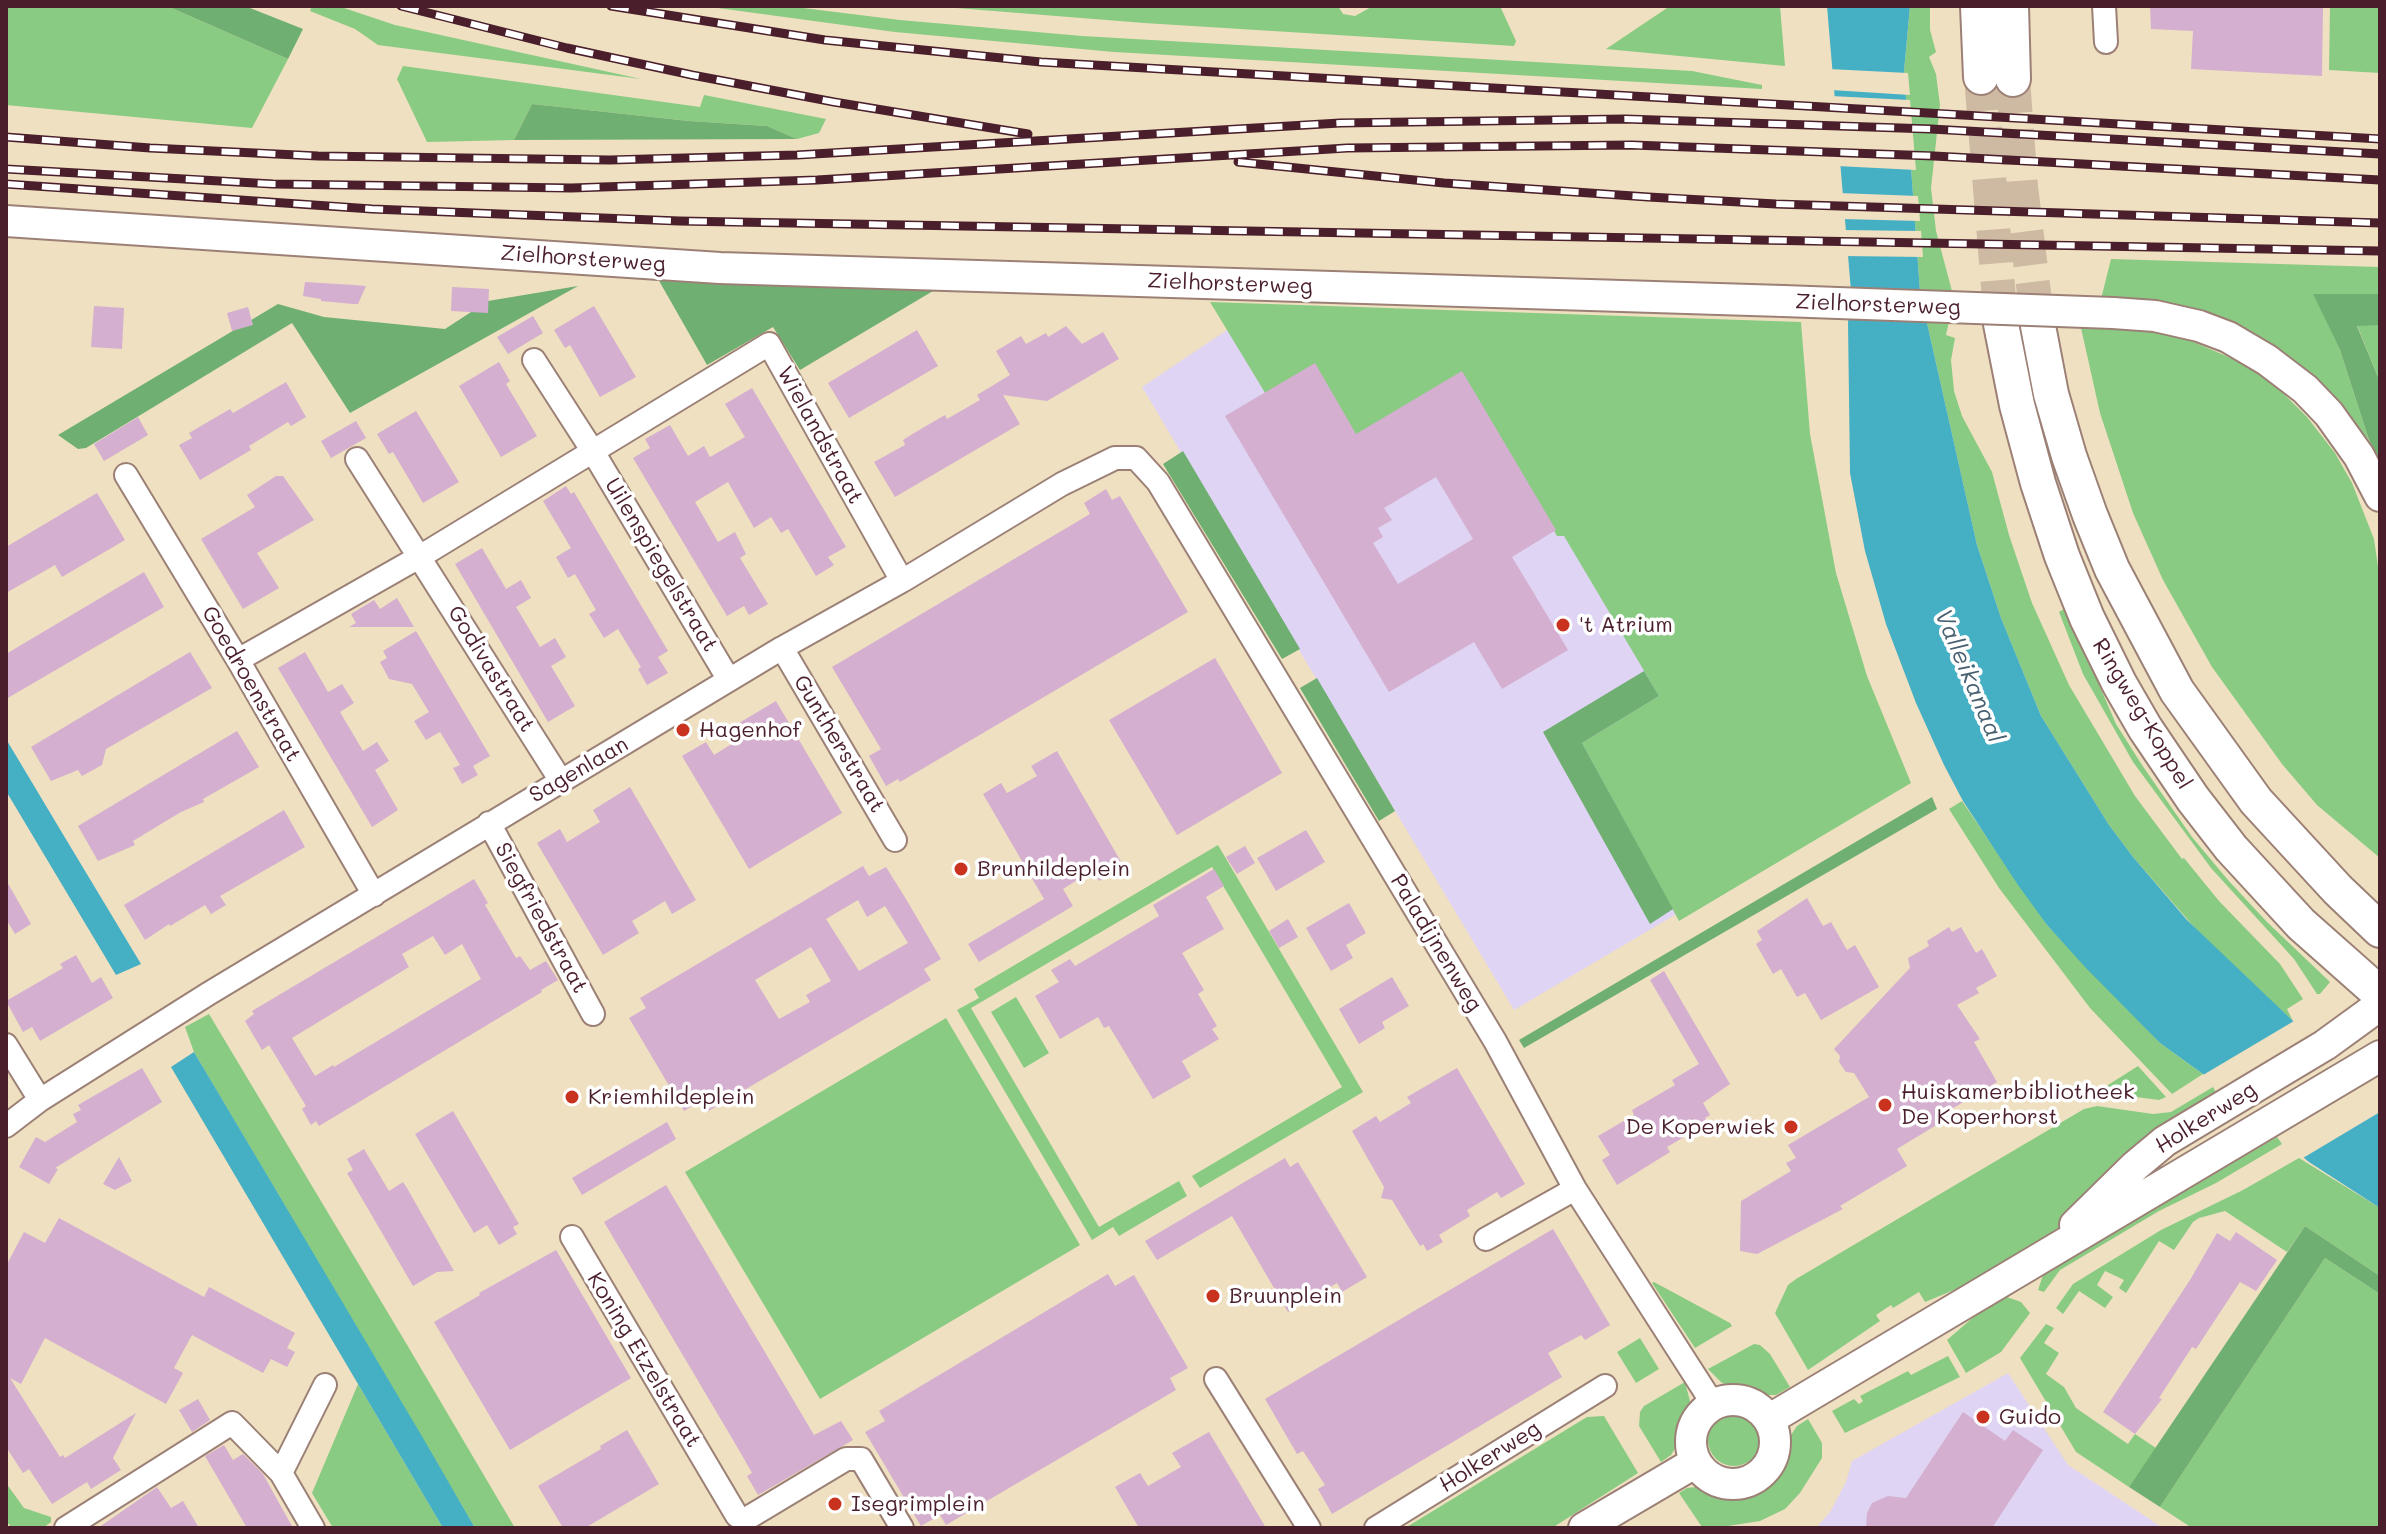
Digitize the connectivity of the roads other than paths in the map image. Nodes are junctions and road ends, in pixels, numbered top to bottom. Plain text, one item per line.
1 (1978, 6) edge
2 (2011, 6) edge
3 (2104, 6) edge
4 (2106, 42) dead end
5 (6, 221) edge
6 (2001, 324) tunnel mouth
7 (2038, 326) tunnel mouth
8 (534, 360) dead end
9 (592, 450) junction
10 (357, 459) dead end
11 (126, 475) dead end
12 (1158, 482) joint
13 (2380, 496) edge
14 (421, 556) junction
15 (902, 581) junction
16 (782, 648) junction
17 (238, 660) junction
18 (729, 680) junction
19 (561, 781) junction
20 (489, 823) junction
21 (895, 840) dead end
22 (374, 895) junction
23 (2380, 930) edge
24 (2380, 994) edge
25 (2380, 1005) edge
26 (593, 1014) dead end
27 (6, 1045) edge
28 (2369, 1064) edge
29 (40, 1100) junction
30 (6, 1126) edge
31 (1575, 1189) junction
32 (572, 1237) dead end
33 (1486, 1239) dead end
34 (2048, 1253) junction
35 (1216, 1379) dead end
36 (325, 1385) dead end
37 (1605, 1386) dead end
38 (1713, 1404) junction
39 (1770, 1419) junction
40 (1696, 1462) junction
41 (281, 1473) junction
42 (66, 1528) edge
43 (313, 1528) edge
44 (902, 1528) edge
45 (1309, 1528) edge
46 (1376, 1528) edge
47 (1584, 1528) edge

1 - 2 main road
3 - 4 street
5 - 13 main road, Zielhorsterweg, bridge
6 - 24 main road, Ringweg-Koppel
7 - 23 main road, Ringweg-Koppel
8 - 9 street
9 - 14 street, Wielandstraat
9 - 15 street, Wielandstraat
9 - 18 street, Uilenspiegelstraat
10 - 14 street
11 - 17 street, Goedroenstraat
12 - 15 street, Sagenlaan
12 - 31 street, Paladijnenweg
14 - 17 street, Wielandstraat
14 - 19 street, Godivastraat
15 - 16 street, Sagenlaan
16 - 18 street, Sagenlaan
16 - 21 street, Guntherstraat
17 - 22 street, Goedroenstraat
18 - 19 street, Sagenlaan
19 - 20 street, Sagenlaan
20 - 22 street, Sagenlaan
20 - 26 street, Siegfriedstraat
22 - 29 street, Sagenlaan
25 - 34 main road, Holkerweg
27 - 29 street
28 - 34 main road, Holkerweg
29 - 30 street, Sagenlaan
31 - 33 street
31 - 38 street, Paladijnenweg
32 - 44 street, Koning Etzelstraat
34 - 39 main road, Holkerweg
35 - 45 street
36 - 41 street
37 - 46 street, Holkerweg
38 - 39 main road
38 - 40 main road
39 - 40 main road
40 - 47 main road
41 - 42 street
41 - 43 street

